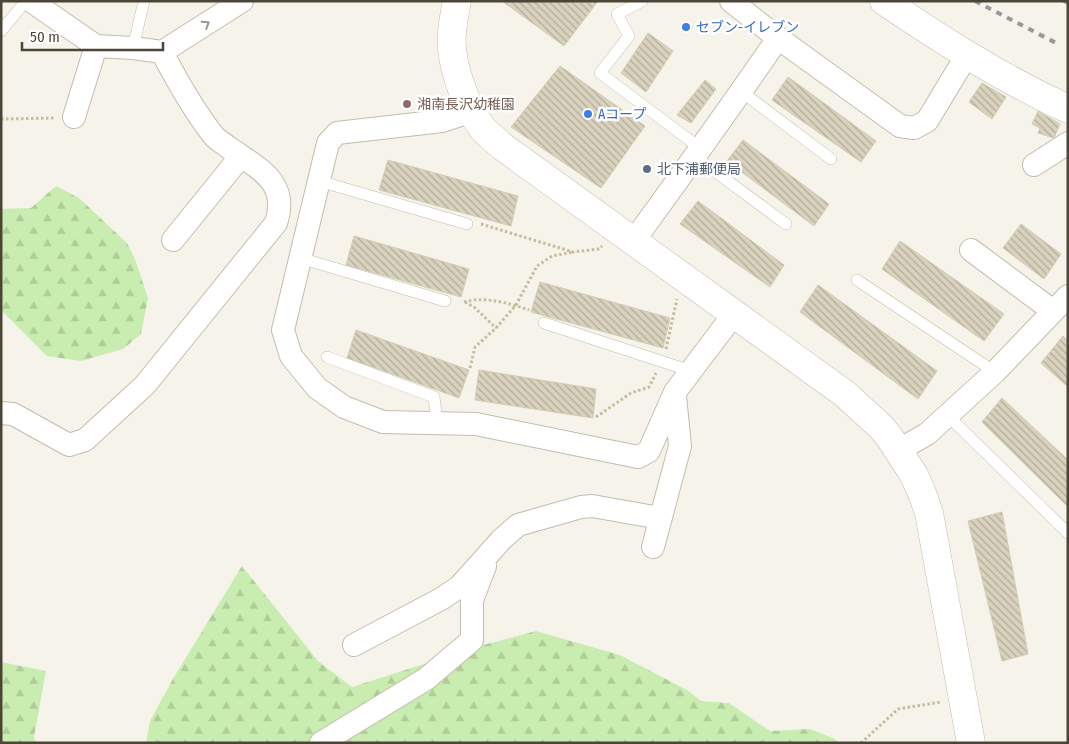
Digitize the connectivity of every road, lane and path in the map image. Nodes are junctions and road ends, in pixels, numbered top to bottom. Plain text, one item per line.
1 (26, 1) edge
2 (31, 1) edge
3 (144, 1) edge
4 (242, 1) edge
5 (457, 1) edge
6 (642, 1) edge
7 (731, 1) edge
8 (884, 1) edge
9 (1, 31) edge
10 (778, 38) junction
11 (96, 46) junction
12 (133, 48) junction
13 (162, 52) junction
14 (966, 55) junction
15 (742, 92) junction
16 (1065, 105) edge
17 (472, 111) junction
18 (74, 117) joint
19 (1, 120) edge
20 (1068, 143) edge
21 (697, 152) junction
22 (241, 156) junction
23 (831, 159) dead end
24 (1034, 165) dead end
25 (319, 182) junction
26 (471, 223) joint
27 (786, 224) dead end
28 (625, 236) junction
29 (173, 240) dead end
30 (971, 250) dead end
31 (573, 252) junction
32 (300, 258) junction
33 (857, 280) dead end
34 (446, 301) dead end
35 (516, 305) junction
36 (1062, 305) edge
37 (529, 310) dead end
38 (734, 314) junction
39 (544, 323) dead end
40 (496, 328) junction
41 (327, 357) dead end
42 (470, 368) dead end
43 (691, 371) junction
44 (995, 372) junction
45 (674, 392) junction
46 (1, 413) edge
47 (948, 415) junction
48 (437, 423) junction
49 (900, 450) junction
50 (660, 518) junction
51 (1068, 533) edge
52 (653, 547) dead end
53 (490, 553) junction
54 (354, 645) dead end
55 (962, 699) junction
56 (321, 743) edge
57 (861, 743) edge
58 (971, 743) edge

1 - 9 lane
2 - 11 street
3 - 12 lane
13 -> 4 street
5 - 17 street
6 - 21 lane
7 - 10 street
8 - 14 street
10 - 14 street
10 - 15 street
11 - 12 street
11 - 18 street
12 - 13 street
13 - 22 street
14 - 16 street
15 - 21 street
15 - 23 lane
17 - 25 street
17 - 28 street
18 - 19 path
20 - 24 street
21 - 27 lane
21 - 28 street
22 - 29 street
22 - 46 street
25 - 26 lane
25 - 32 street
26 - 31 path
28 - 31 path
28 - 38 street
30 - 36 street
31 - 35 path
32 - 34 lane
32 - 48 street
33 - 44 lane
35 - 37 path
35 - 40 path
35 - 40 path
36 - 44 street
38 - 43 street
38 - 49 street
39 - 43 lane
40 - 42 path
41 - 48 lane
43 - 45 street
44 - 47 street
45 - 48 street
45 - 50 street
47 - 49 street
47 - 51 lane
49 - 55 street
50 - 52 street
50 - 53 street
53 - 54 street
53 - 56 street
55 - 57 path
55 - 58 street

